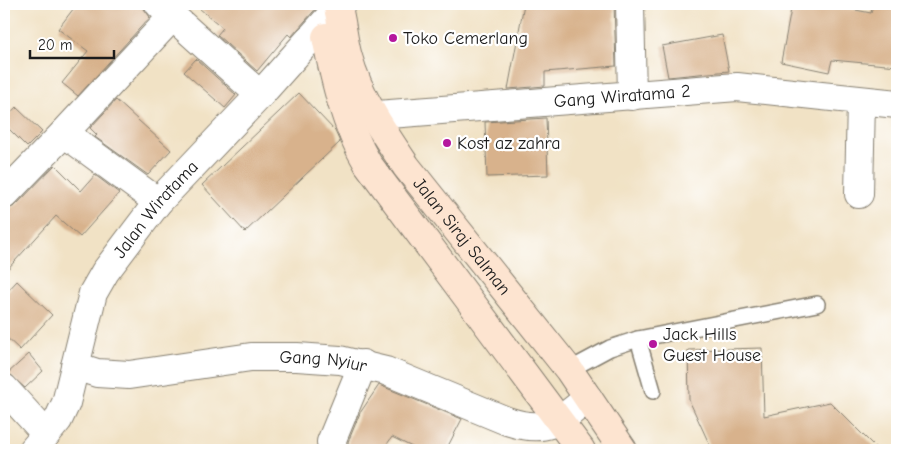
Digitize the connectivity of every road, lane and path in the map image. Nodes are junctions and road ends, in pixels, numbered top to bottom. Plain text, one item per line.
1 (630, 4) edge
2 (333, 8) edge
3 (166, 10) edge
4 (260, 95) junction
5 (632, 96) junction
6 (861, 101) junction
7 (897, 104) edge
8 (360, 116) junction
9 (64, 133) junction
10 (859, 194) dead end
11 (4, 195) edge
12 (158, 202) junction
13 (817, 304) dead end
14 (638, 339) junction
15 (363, 364) junction
16 (75, 366) junction
17 (570, 370) junction
18 (4, 388) edge
19 (653, 391) dead end
20 (588, 398) junction
21 (561, 421) junction
22 (40, 442) edge
23 (334, 450) edge
24 (581, 450) edge
25 (622, 450) edge

1 - 5 street
2 - 4 street, Jalan Wiratama
2 - 8 street, Jalan Siraj Salman
3 - 4 street
3 - 9 street
4 - 12 street, Jalan Wiratama
5 - 6 street, Gang Wiratama 2
5 - 8 street, Gang Wiratama 2
6 - 7 street, Gang Wiratama 2
6 - 10 street
8 - 17 street, Jalan Siraj Salman
8 - 21 street, Jalan Siraj Salman
9 - 11 street
9 - 12 street
12 - 16 street, Jalan Wiratama
13 - 14 lane
14 - 17 lane
14 - 19 lane
15 - 16 street, Gang Nyiur
15 - 21 street, Gang Nyiur
15 - 23 street
16 - 22 street, Jalan Wiratama
17 - 20 street, Jalan Siraj Salman
18 - 22 street
20 - 21 street
20 - 25 street, Jalan Siraj Salman
21 - 24 street, Jalan Siraj Salman

